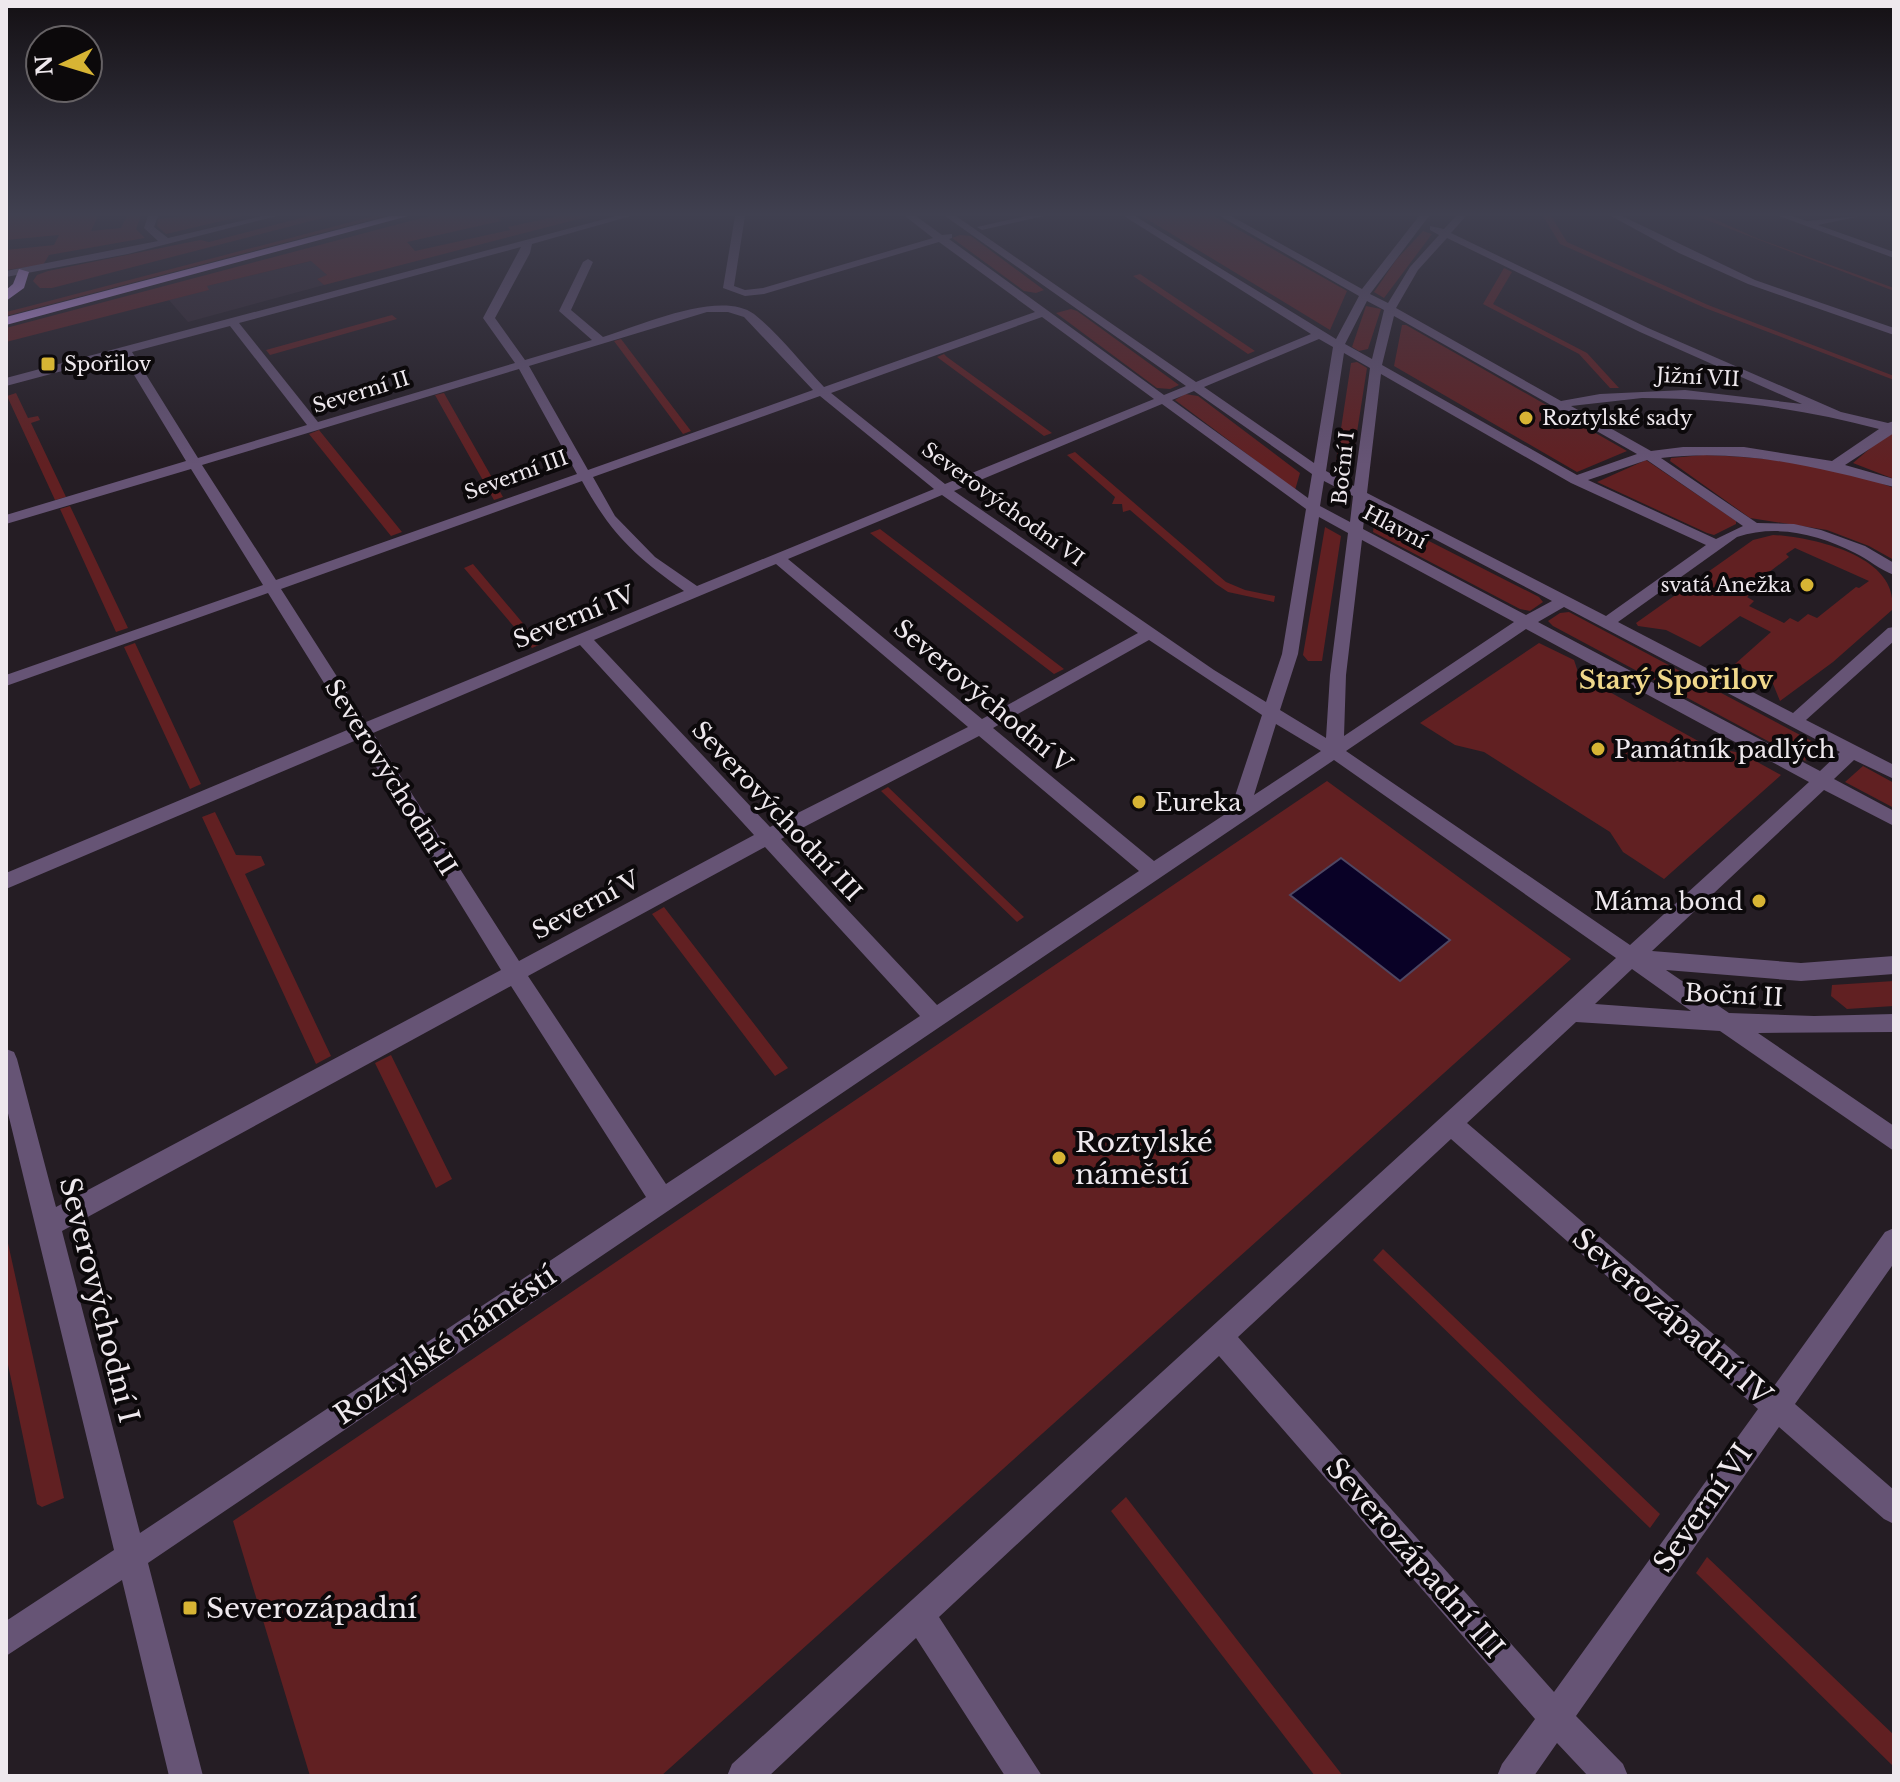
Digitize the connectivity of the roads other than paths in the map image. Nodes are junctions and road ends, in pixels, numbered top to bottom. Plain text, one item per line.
1 (40, 299) edge
2 (88, 299) edge
3 (314, 299) edge
4 (499, 299) edge
5 (571, 299) edge
6 (1024, 299) edge
7 (1051, 299) edge
8 (1070, 299) edge
9 (1262, 299) edge
10 (1361, 299) edge
11 (1373, 299) edge
12 (1396, 299) edge
13 (1580, 299) edge
14 (1794, 299) edge
15 (6, 308) edge
16 (729, 309) joint
17 (1390, 309) junction
18 (1043, 313) junction
19 (6, 321) edge
20 (232, 321) junction
21 (1894, 332) edge
22 (1320, 335) junction
23 (601, 341) junction
24 (1339, 345) junction
25 (126, 350) junction
26 (522, 364) junction
27 (1376, 366) junction
28 (6, 382) edge
29 (1195, 386) junction
30 (821, 391) junction
31 (1161, 399) junction
32 (1558, 405) junction
33 (1836, 414) junction
34 (315, 427) junction
35 (1893, 427) edge
36 (1650, 456) junction
37 (194, 463) junction
38 (1834, 466) junction
39 (1319, 473) junction
40 (583, 474) junction
41 (1576, 480) junction
42 (1894, 483) edge
43 (945, 491) junction
44 (1362, 496) junction
45 (1313, 508) junction
46 (6, 520) edge
47 (1755, 528) junction
48 (1357, 532) junction
49 (1717, 545) junction
50 (779, 559) junction
51 (1894, 570) edge
52 (269, 586) junction
53 (696, 592) junction
54 (1563, 601) junction
55 (1526, 622) junction
56 (1606, 623) junction
57 (1894, 632) edge
58 (1150, 633) junction
59 (583, 638) junction
60 (6, 681) edge
61 (1271, 714) junction
62 (1794, 721) junction
63 (980, 728) junction
64 (363, 731) junction
65 (1334, 751) junction
66 (1852, 751) junction
67 (1894, 773) edge
68 (1823, 781) junction
69 (1238, 815) junction
70 (1894, 819) edge
71 (766, 838) junction
72 (1153, 871) junction
73 (6, 881) edge
74 (1632, 958) junction
75 (1894, 965) edge
76 (514, 972) junction
77 (1572, 1012) junction
78 (935, 1018) junction
79 (1724, 1022) junction
80 (1894, 1023) edge
81 (6, 1059) edge
82 (1451, 1124) junction
83 (1894, 1140) edge
84 (662, 1200) junction
85 (48, 1225) junction
86 (1894, 1241) edge
87 (1220, 1337) junction
88 (1775, 1407) junction
89 (1894, 1509) edge
90 (131, 1556) junction
91 (919, 1615) junction
92 (6, 1640) edge
93 (1556, 1718) junction
94 (186, 1776) edge
95 (744, 1776) edge
96 (1025, 1776) edge
97 (1514, 1776) edge
98 (1611, 1776) edge

1 - 15 highway
2 - 19 highway
3 - 20 street
4 - 26 street
5 - 23 street
6 - 18 street, Hlavní
7 - 18 street
8 - 29 street, Hlavní
9 - 22 street
10 - 24 street, Boční I
11 - 17 street
12 - 17 street, Boční I
13 - 33 street
14 - 21 street
16 - 23 street, Severní II
16 - 30 street, Severovýchodní VI
17 - 27 street, Boční I
17 - 32 street
18 - 30 street, Severní III
18 - 31 street, Hlavní
20 - 25 street
20 - 34 street
22 - 24 street
22 - 29 street, Severní IV
23 - 26 street, Severní II
24 - 27 street
24 - 39 street, Boční I
25 - 28 street
25 - 37 street, Severovýchodní II
26 - 34 street, Severní II
26 - 40 street
27 - 41 street
27 - 44 street, Boční I
29 - 31 street, Severní IV
29 - 39 street, Hlavní
30 - 40 street, Severní III
30 - 43 street, Severovýchodní VI
31 - 43 street, Severní IV
31 - 45 street, Hlavní
32 - 33 street, Jižní VII
32 - 36 street
33 - 35 street
34 - 37 street, Severní II
35 - 38 street
36 - 38 street
36 - 41 street
36 - 47 street
37 - 46 street, Severní II
37 - 52 street, Severovýchodní II
38 - 42 street
39 - 44 street, Hlavní
39 - 45 street, Boční I
40 - 52 street, Severní III
40 - 53 street
41 - 49 street
43 - 50 street, Severní IV
43 - 58 street, Severovýchodní VI
44 - 48 street, Boční I
44 - 54 street, Hlavní
45 - 48 street, Hlavní
45 - 61 street, Boční I
47 - 49 street
47 - 51 street
48 - 55 street, Hlavní
48 - 65 street, Boční I
49 - 56 street
50 - 53 street, Severní IV
50 - 63 street, Severovýchodní V
52 - 60 street, Severní III
52 - 64 street, Severovýchodní II
53 - 59 street, Severní IV
54 - 55 street, Roztylské náměstí
54 - 56 street, Hlavní
55 - 65 street, Roztylské náměstí
55 - 68 street, Hlavní
56 - 62 street, Hlavní
57 - 62 street
58 - 61 street, Severovýchodní VI
58 - 63 street, Severní V
59 - 64 street, Severní IV
59 - 71 street, Severovýchodní III
61 - 65 street, Severovýchodní VI
61 - 69 street
62 - 66 street, Hlavní
63 - 71 street, Severní V
63 - 72 street, Severovýchodní V
64 - 73 street, Severní IV
64 - 76 street, Severovýchodní II
65 - 69 street, Roztylské náměstí
65 - 74 street
66 - 67 street, Hlavní
66 - 68 street
68 - 70 street, Hlavní
68 - 74 street
69 - 72 street, Roztylské náměstí
71 - 76 street, Severní V
71 - 78 street, Severovýchodní III
72 - 78 street, Roztylské náměstí
74 - 75 street, Boční II
74 - 77 street
74 - 79 street
76 - 84 street, Severovýchodní II
76 - 85 street, Severní V
77 - 79 street, Boční II
77 - 82 street
78 - 84 street, Roztylské náměstí
79 - 80 street, Boční II
79 - 83 street
81 - 85 street, Severovýchodní I
82 - 87 street
82 - 88 street, Severozápadní IV
84 - 90 street, Roztylské náměstí
85 - 90 street, Severovýchodní I
86 - 88 street, Severní VI
87 - 91 street
87 - 93 street, Severozápadní III
88 - 89 street, Severozápadní IV
88 - 93 street, Severní VI
90 - 92 street, Roztylské náměstí
90 - 94 street
91 - 95 street
91 - 96 street
93 - 97 street, Severní VI
93 - 98 street, Severozápadní III

